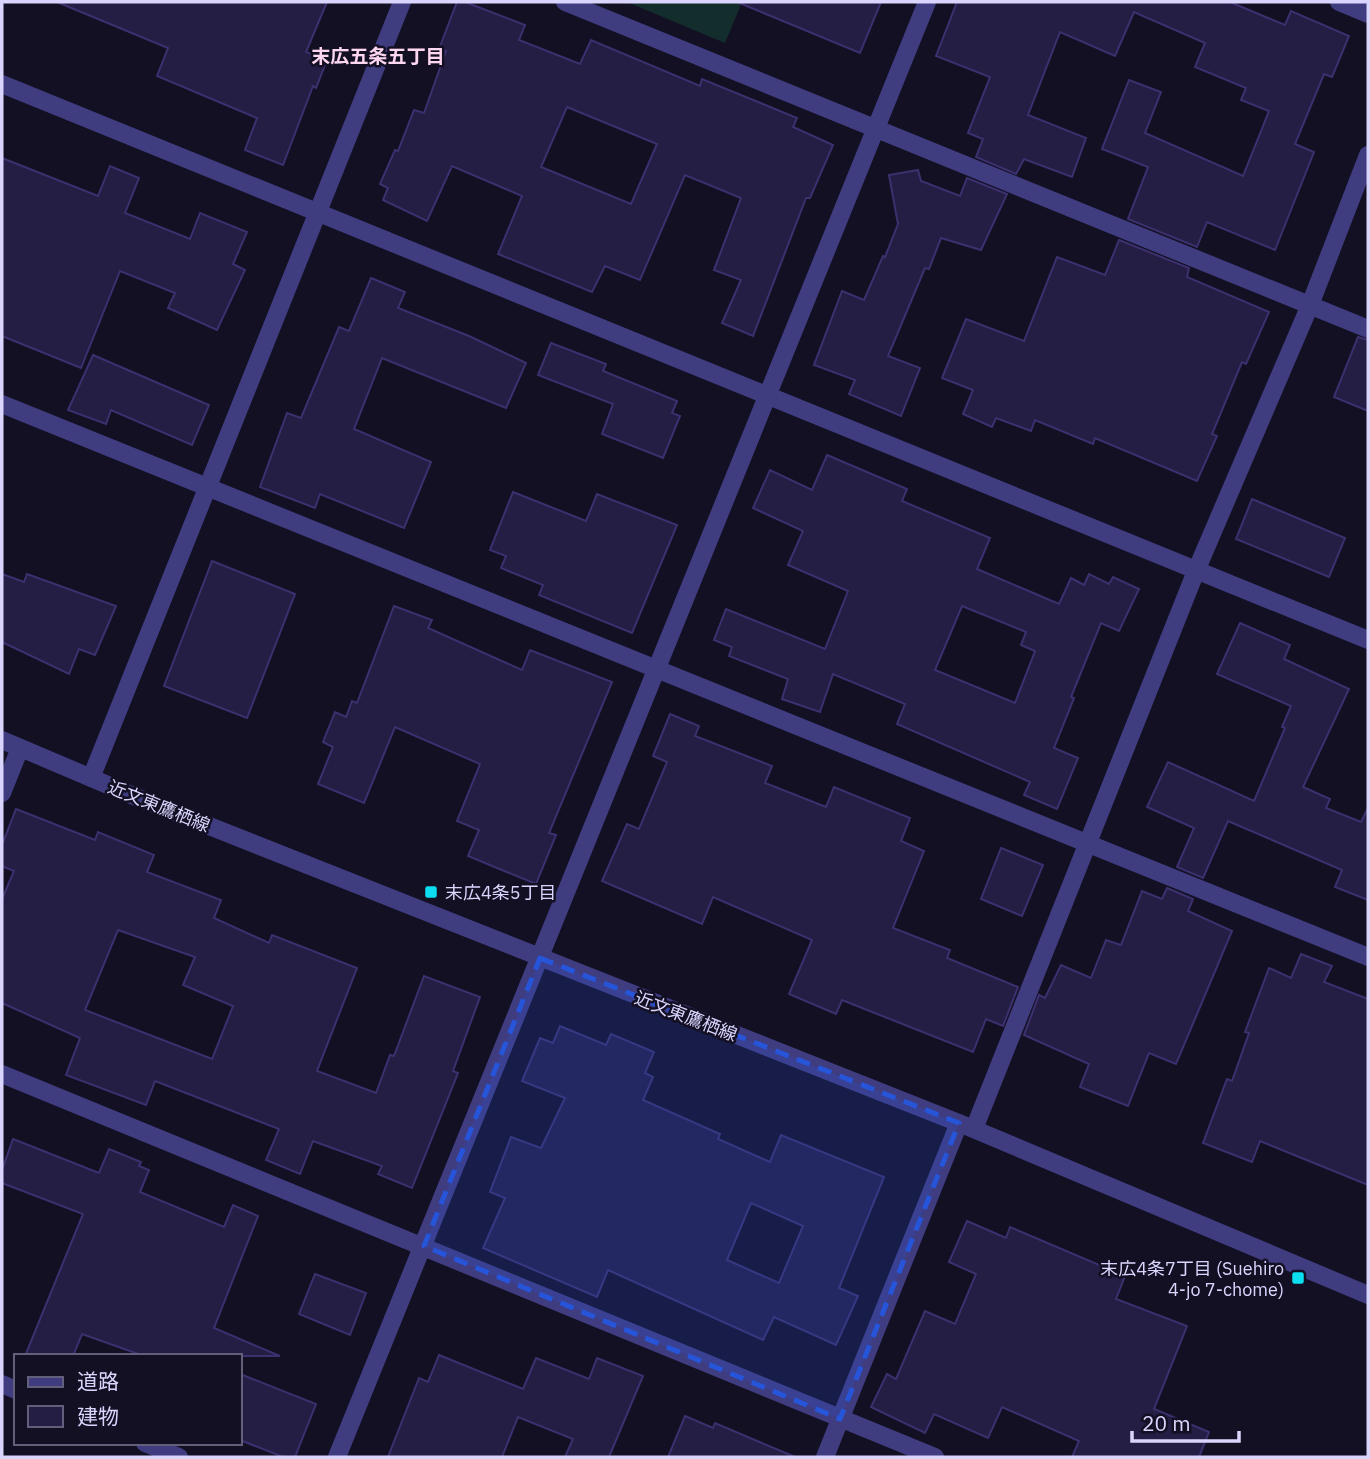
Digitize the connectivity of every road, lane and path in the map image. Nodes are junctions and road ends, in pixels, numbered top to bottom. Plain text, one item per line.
1 (402, 2) edge
2 (565, 2) edge
3 (927, 2) edge
4 (1339, 2) edge
5 (1368, 14) edge
6 (2, 84) edge
7 (877, 127) junction
8 (1368, 155) edge
9 (318, 213) junction
10 (1310, 305) junction
11 (1368, 329) edge
12 (768, 397) junction
13 (2, 404) edge
14 (208, 488) junction
15 (1196, 571) junction
16 (1368, 640) edge
17 (657, 671) junction
18 (2, 740) edge
19 (20, 748) junction
20 (91, 778) junction
21 (2, 793) edge
22 (1089, 844) junction
23 (1368, 957) edge
24 (540, 958) junction
25 (2, 1074) edge
26 (967, 1126) junction
27 (424, 1246) junction
28 (1368, 1294) edge
29 (840, 1419) junction
30 (150, 1445) edge
31 (178, 1457) edge
32 (338, 1457) edge
33 (825, 1457) edge
34 (934, 1457) edge

1 - 9 street
2 - 7 street
3 - 7 street
4 - 5 street
6 - 9 street
7 - 10 street
7 - 12 street
8 - 10 street
9 - 12 street
9 - 14 street
10 - 11 street
10 - 15 street
12 - 15 street
12 - 17 street
13 - 14 street
14 - 17 street
14 - 20 street
15 - 16 street
15 - 22 street
17 - 22 street
17 - 24 street
18 - 19 street, 近文東鷹栖線
19 - 20 street, 近文東鷹栖線
19 - 21 street
20 - 24 street, 近文東鷹栖線
22 - 23 street
22 - 26 street
24 - 26 street, 近文東鷹栖線
24 - 27 street
25 - 27 street
26 - 28 street, 近文東鷹栖線
26 - 29 street
27 - 29 street
27 - 32 street
29 - 33 street
29 - 34 street
30 - 31 street

